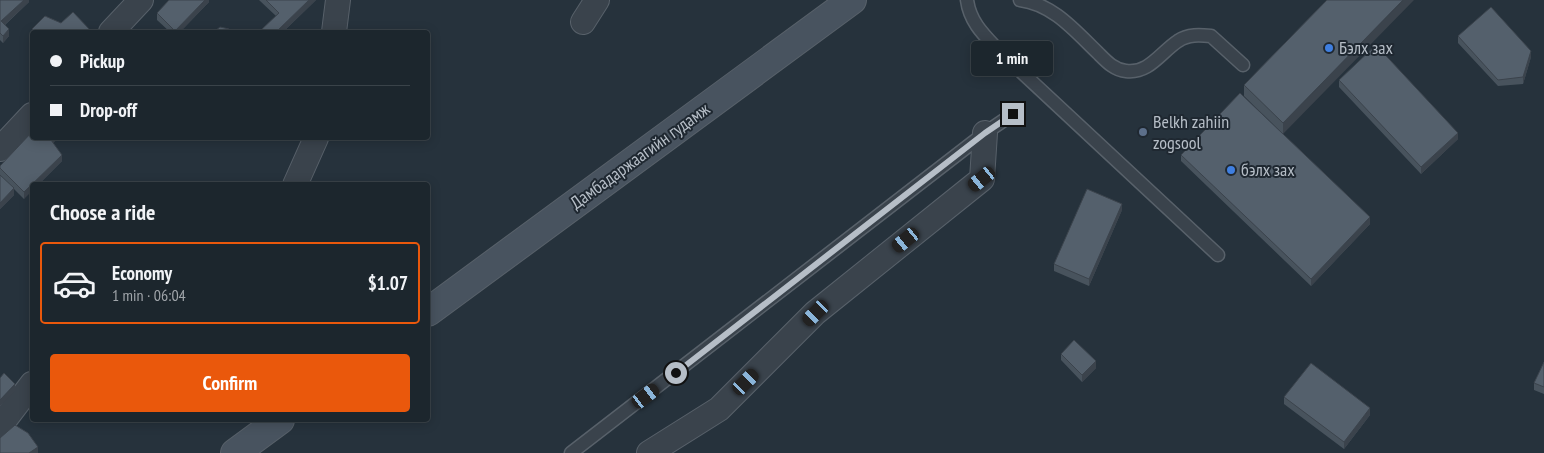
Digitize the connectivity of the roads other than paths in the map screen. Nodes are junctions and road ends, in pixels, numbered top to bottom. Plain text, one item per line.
1 (142, 0) edge
2 (338, 0) edge
3 (597, 0) edge
4 (852, 0) edge
5 (967, 0) edge
6 (1020, 0) edge
7 (583, 22) dead end
8 (113, 30) edge
9 (334, 30) edge
10 (1243, 65) dead end
11 (1013, 114) dead end
12 (30, 117) edge
13 (985, 133) junction
14 (315, 140) edge
15 (0, 149) edge
16 (296, 182) edge
17 (1218, 254) dead end
18 (430, 311) edge
19 (30, 387) edge
20 (267, 425) edge
21 (0, 426) edge
22 (235, 453) edge
23 (571, 453) edge
24 (649, 453) edge

1 - 8 street
2 - 9 street
3 - 7 street
4 - 18 main road, Дамбадаржаагийн гудамж
5 - 17 lane
6 - 10 lane
11 - 13 lane
12 - 15 street
13 - 23 lane
13 - 24 street
14 - 16 street
19 - 21 street
20 - 22 main road

